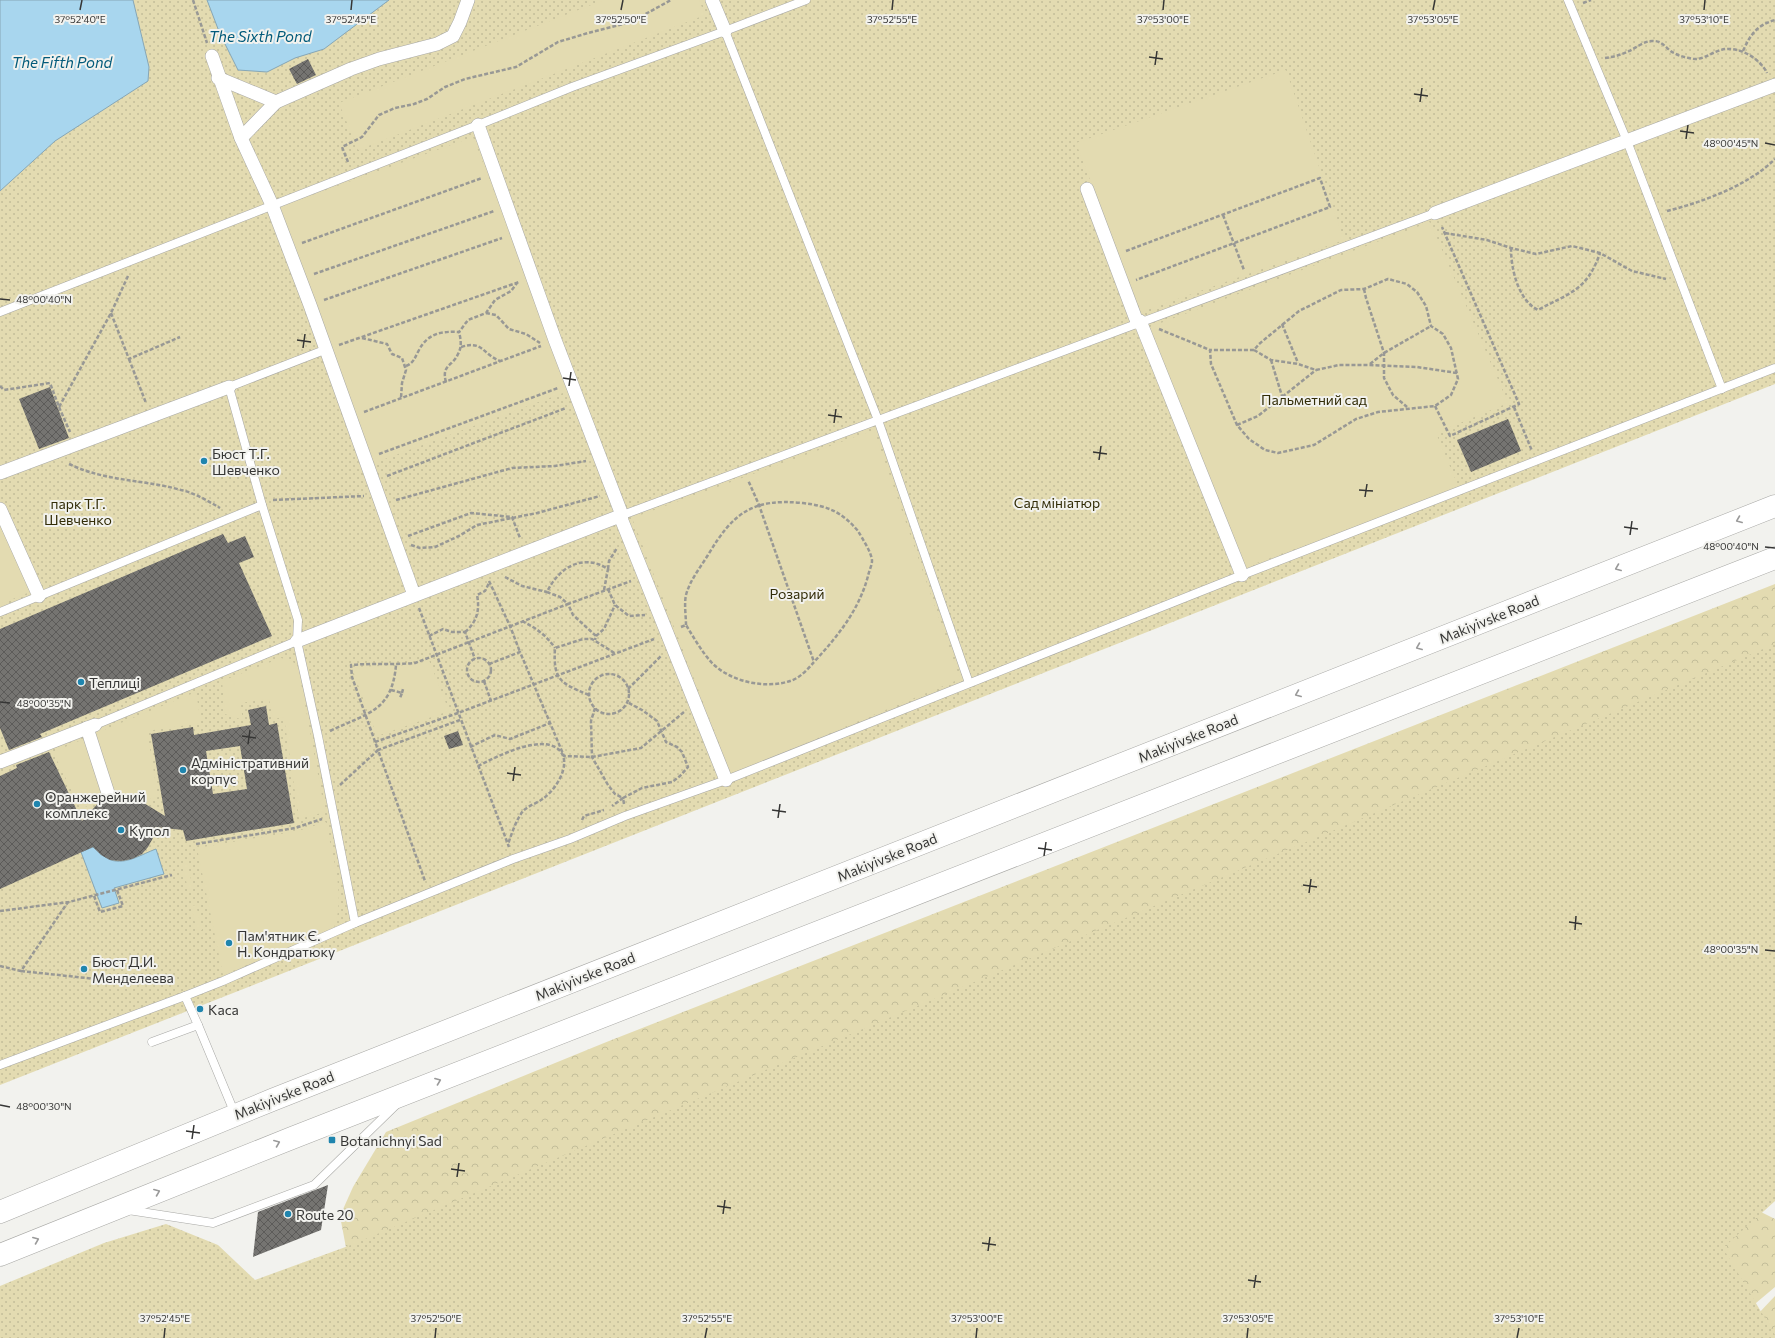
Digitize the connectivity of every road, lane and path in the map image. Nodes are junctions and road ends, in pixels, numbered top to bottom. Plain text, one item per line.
1 (193, 0) edge
2 (468, 0) edge
3 (671, 0) edge
4 (712, 0) edge
5 (806, 0) edge
6 (1568, 0) edge
7 (1775, 20) edge
8 (725, 31) junction
9 (1743, 51) junction
10 (212, 56) joint
11 (1593, 61) junction
12 (218, 78) junction
13 (1773, 85) edge
14 (276, 102) junction
15 (478, 125) junction
16 (242, 138) junction
17 (1627, 141) junction
18 (1775, 159) edge
19 (495, 173) junction
20 (352, 174) junction
21 (1087, 189) dead end
22 (272, 205) junction
23 (507, 206) junction
24 (1435, 212) junction
25 (1655, 214) junction
26 (1223, 215) junction
27 (516, 233) junction
28 (1444, 233) junction
29 (1234, 243) junction
30 (288, 248) junction
31 (1511, 248) junction
32 (1600, 253) junction
33 (1112, 256) junction
34 (126, 262) junction
35 (532, 277) junction
36 (300, 279) junction
37 (1681, 280) junction
38 (1248, 281) junction
39 (517, 282) junction
40 (1123, 285) junction
41 (1364, 289) junction
42 (310, 305) junction
43 (0, 312) edge
44 (111, 313) junction
45 (486, 313) junction
46 (1138, 322) junction
47 (1282, 324) junction
48 (1431, 326) junction
49 (459, 332) junction
50 (180, 337) dead end
51 (360, 337) junction
52 (461, 347) junction
53 (327, 349) junction
54 (1210, 350) junction
55 (1254, 350) junction
56 (1384, 354) junction
57 (129, 359) junction
58 (1271, 360) junction
59 (500, 361) junction
60 (1298, 364) junction
61 (1370, 364) junction
62 (406, 366) junction
63 (1383, 366) junction
64 (1775, 368) edge
65 (1316, 370) junction
66 (1457, 373) junction
67 (446, 382) junction
68 (572, 382) junction
69 (0, 386) edge
70 (229, 387) junction
71 (1722, 389) junction
72 (1282, 396) junction
73 (401, 398) junction
74 (580, 403) junction
75 (60, 406) junction
76 (1435, 406) junction
77 (1514, 407) junction
78 (1407, 408) junction
79 (150, 416) junction
80 (351, 417) junction
81 (878, 420) junction
82 (1237, 425) junction
83 (76, 444) junction
84 (245, 448) junction
85 (57, 452) junction
86 (601, 456) junction
87 (210, 459) dead end
88 (366, 459) junction
89 (1536, 460) junction
90 (744, 471) junction
91 (0, 473) edge
92 (374, 482) junction
93 (614, 494) junction
94 (380, 500) junction
95 (261, 503) junction
96 (759, 505) junction
97 (1775, 506) edge
98 (0, 509) edge
99 (621, 516) junction
100 (232, 517) junction
101 (512, 517) junction
102 (628, 536) junction
103 (397, 540) junction
104 (526, 551) junction
105 (1775, 558) edge
106 (608, 569) junction
107 (484, 572) junction
108 (1242, 575) junction
109 (644, 576) junction
110 (489, 582) junction
111 (608, 589) junction
112 (604, 590) junction
113 (547, 592) junction
114 (414, 595) junction
115 (39, 596) junction
116 (568, 604) junction
117 (656, 605) junction
118 (616, 606) junction
119 (0, 612) edge
120 (522, 621) junction
121 (686, 625) junction
122 (510, 626) junction
123 (465, 632) junction
124 (667, 634) junction
125 (429, 636) junction
126 (595, 638) junction
127 (297, 641) junction
128 (469, 642) junction
129 (672, 647) junction
130 (555, 648) junction
131 (520, 652) junction
132 (616, 654) junction
133 (435, 655) junction
134 (475, 659) junction
135 (814, 662) junction
136 (489, 664) junction
137 (396, 665) junction
138 (556, 675) junction
139 (484, 681) junction
140 (969, 683) junction
141 (534, 684) junction
142 (403, 689) dead end
143 (627, 689) junction
144 (391, 690) junction
145 (402, 693) junction
146 (589, 695) junction
147 (400, 698) dead end
148 (491, 701) junction
149 (694, 701) junction
150 (627, 702) junction
151 (595, 708) junction
152 (458, 713) junction
153 (365, 714) junction
154 (460, 720) junction
155 (550, 723) junction
156 (91, 727) junction
157 (662, 730) junction
158 (318, 736) junction
159 (376, 742) junction
160 (470, 747) junction
161 (378, 750) junction
162 (564, 756) junction
163 (592, 757) junction
164 (0, 762) edge
165 (478, 766) junction
166 (726, 780) junction
167 (108, 793) dead end
168 (329, 794) junction
169 (623, 798) junction
170 (333, 815) junction
171 (625, 816) junction
172 (570, 840) junction
173 (196, 844) dead end
174 (508, 844) junction
175 (513, 859) junction
176 (172, 875) dead end
177 (116, 890) junction
178 (429, 893) junction
179 (95, 896) junction
180 (69, 902) junction
181 (0, 911) edge
182 (355, 923) junction
183 (0, 966) edge
184 (21, 970) junction
185 (133, 983) dead end
186 (185, 996) junction
187 (198, 1025) junction
188 (152, 1042) dead end
189 (0, 1065) edge
190 (410, 1092) junction
191 (235, 1115) junction
192 (115, 1209) junction
193 (0, 1212) edge
194 (0, 1255) edge

1 - 10 path
2 - 14 street
3 - 20 path
4 - 8 street
5 - 8 lane
6 - 11 lane
7 - 9 path
8 - 15 lane
8 - 81 lane
9 - 11 path
9 - 13 path
10 - 12 street
11 - 17 lane
12 - 14 street
12 - 16 street
13 - 17 street
14 - 16 street
15 - 19 street
15 - 20 lane
16 - 22 street
17 - 24 street
17 - 25 lane
18 - 25 path
19 - 23 street
19 - 30 path
20 - 22 lane
21 - 33 street
22 - 30 street
22 - 34 lane
23 - 27 street
23 - 36 path
24 - 28 path
24 - 38 lane
25 - 37 lane
26 - 29 path
26 - 29 path
26 - 33 path
27 - 35 street
27 - 42 path
28 - 31 path
28 - 77 path
29 - 38 path
29 - 40 path
30 - 36 street
31 - 32 path
31 - 32 path
32 - 37 path
33 - 40 street
34 - 43 lane
34 - 44 path
35 - 39 path
35 - 68 street
36 - 42 street
37 - 71 lane
38 - 46 lane
39 - 45 path
39 - 51 path
40 - 46 street
41 - 47 path
41 - 48 path
41 - 56 path
42 - 53 street
44 - 57 path
44 - 75 path
45 - 49 path
45 - 59 path
46 - 54 path
46 - 81 lane
46 - 108 street
47 - 55 path
47 - 60 path
48 - 56 path
48 - 66 path
49 - 52 path
49 - 62 path
50 - 57 path
51 - 53 path
51 - 62 path
52 - 59 path
52 - 67 path
53 - 70 lane
53 - 80 street
54 - 55 path
54 - 82 path
55 - 58 path
56 - 61 path
56 - 63 path
57 - 79 path
58 - 60 path
58 - 72 path
59 - 67 path
60 - 65 path
61 - 63 path
61 - 65 path
62 - 73 path
63 - 66 path
63 - 78 path
64 - 71 lane
65 - 72 path
66 - 76 path
67 - 73 path
68 - 74 street
68 - 88 path
69 - 75 path
70 - 79 street
70 - 84 lane
71 - 89 lane
72 - 82 path
73 - 80 path
74 - 86 street
74 - 92 path
75 - 83 path
76 - 77 path
76 - 78 path
77 - 89 path
78 - 82 path
79 - 83 street
80 - 88 street
81 - 90 lane
81 - 140 lane
83 - 85 street
84 - 87 path
84 - 95 lane
85 - 91 street
85 - 100 path
86 - 93 street
86 - 94 path
88 - 92 street
89 - 108 lane
90 - 96 path
90 - 99 lane
92 - 94 street
93 - 99 street
93 - 101 path
94 - 95 path
94 - 103 street
95 - 100 lane
95 - 127 lane
96 - 121 path
96 - 135 path
96 - 135 path
97 -> 191 main road, Makiyivske Road
98 - 115 street
99 - 102 street
99 - 104 street
100 - 115 lane
101 - 103 path
101 - 103 path
101 - 104 path
102 - 106 path
102 - 109 street
103 - 114 street
104 - 107 street
190 -> 105 main road
106 - 112 path
106 - 113 path
107 - 110 path
107 - 113 path
107 - 114 street
108 - 140 lane
109 - 111 path
109 - 117 street
110 - 122 path
110 - 123 path
111 - 112 path
111 - 118 path
112 - 116 path
113 - 116 path
114 - 125 path
114 - 127 street
115 - 119 lane
116 - 120 path
116 - 126 path
117 - 118 path
117 - 124 street
118 - 126 path
120 - 122 path
120 - 130 path
121 - 124 path
121 - 135 path
122 - 128 path
122 - 131 path
123 - 125 path
123 - 128 path
124 - 129 street
124 - 132 path
125 - 133 path
126 - 130 path
126 - 132 path
127 - 156 lane
127 - 158 lane
128 - 133 path
128 - 134 path
129 - 143 path
129 - 149 street
130 - 138 path
131 - 136 path
131 - 141 path
132 - 138 path
133 - 137 path
133 - 152 path
134 - 136 path
134 - 139 path
136 - 139 path
137 - 144 path
137 - 153 path
138 - 141 path
138 - 146 path
139 - 148 path
140 - 166 lane
141 - 148 path
141 - 155 path
142 - 145 path
143 - 146 path
143 - 150 path
144 - 145 path
144 - 153 path
145 - 147 path
146 - 151 path
148 - 152 path
149 - 157 path
149 - 166 street
150 - 151 path
150 - 157 path
151 - 163 path
152 - 154 path
152 - 159 path
153 - 158 path
153 - 159 path
154 - 160 path
154 - 161 path
155 - 160 path
155 - 162 path
156 - 164 street
156 - 167 street
157 - 163 path
157 - 169 path
158 - 168 lane
159 - 161 path
160 - 165 path
161 - 168 path
161 - 178 path
162 - 163 path
162 - 165 path
162 - 174 path
163 - 169 path
165 - 174 path
166 - 171 lane
168 - 170 lane
169 - 171 path
169 - 172 path
170 - 173 path
170 - 182 lane
171 - 172 lane
172 - 175 lane
174 - 175 path
175 - 178 lane
176 - 177 path
177 - 179 path
177 - 179 path
178 - 182 lane
179 - 180 path
180 - 181 path
180 - 184 path
182 - 186 lane
183 - 184 path
184 - 185 path
186 - 187 lane
186 - 189 lane
187 - 188 lane
187 - 191 lane
192 -> 190 main road
190 - 192 lane
191 - 193 main road, Makiyivske Road
194 -> 192 main road

